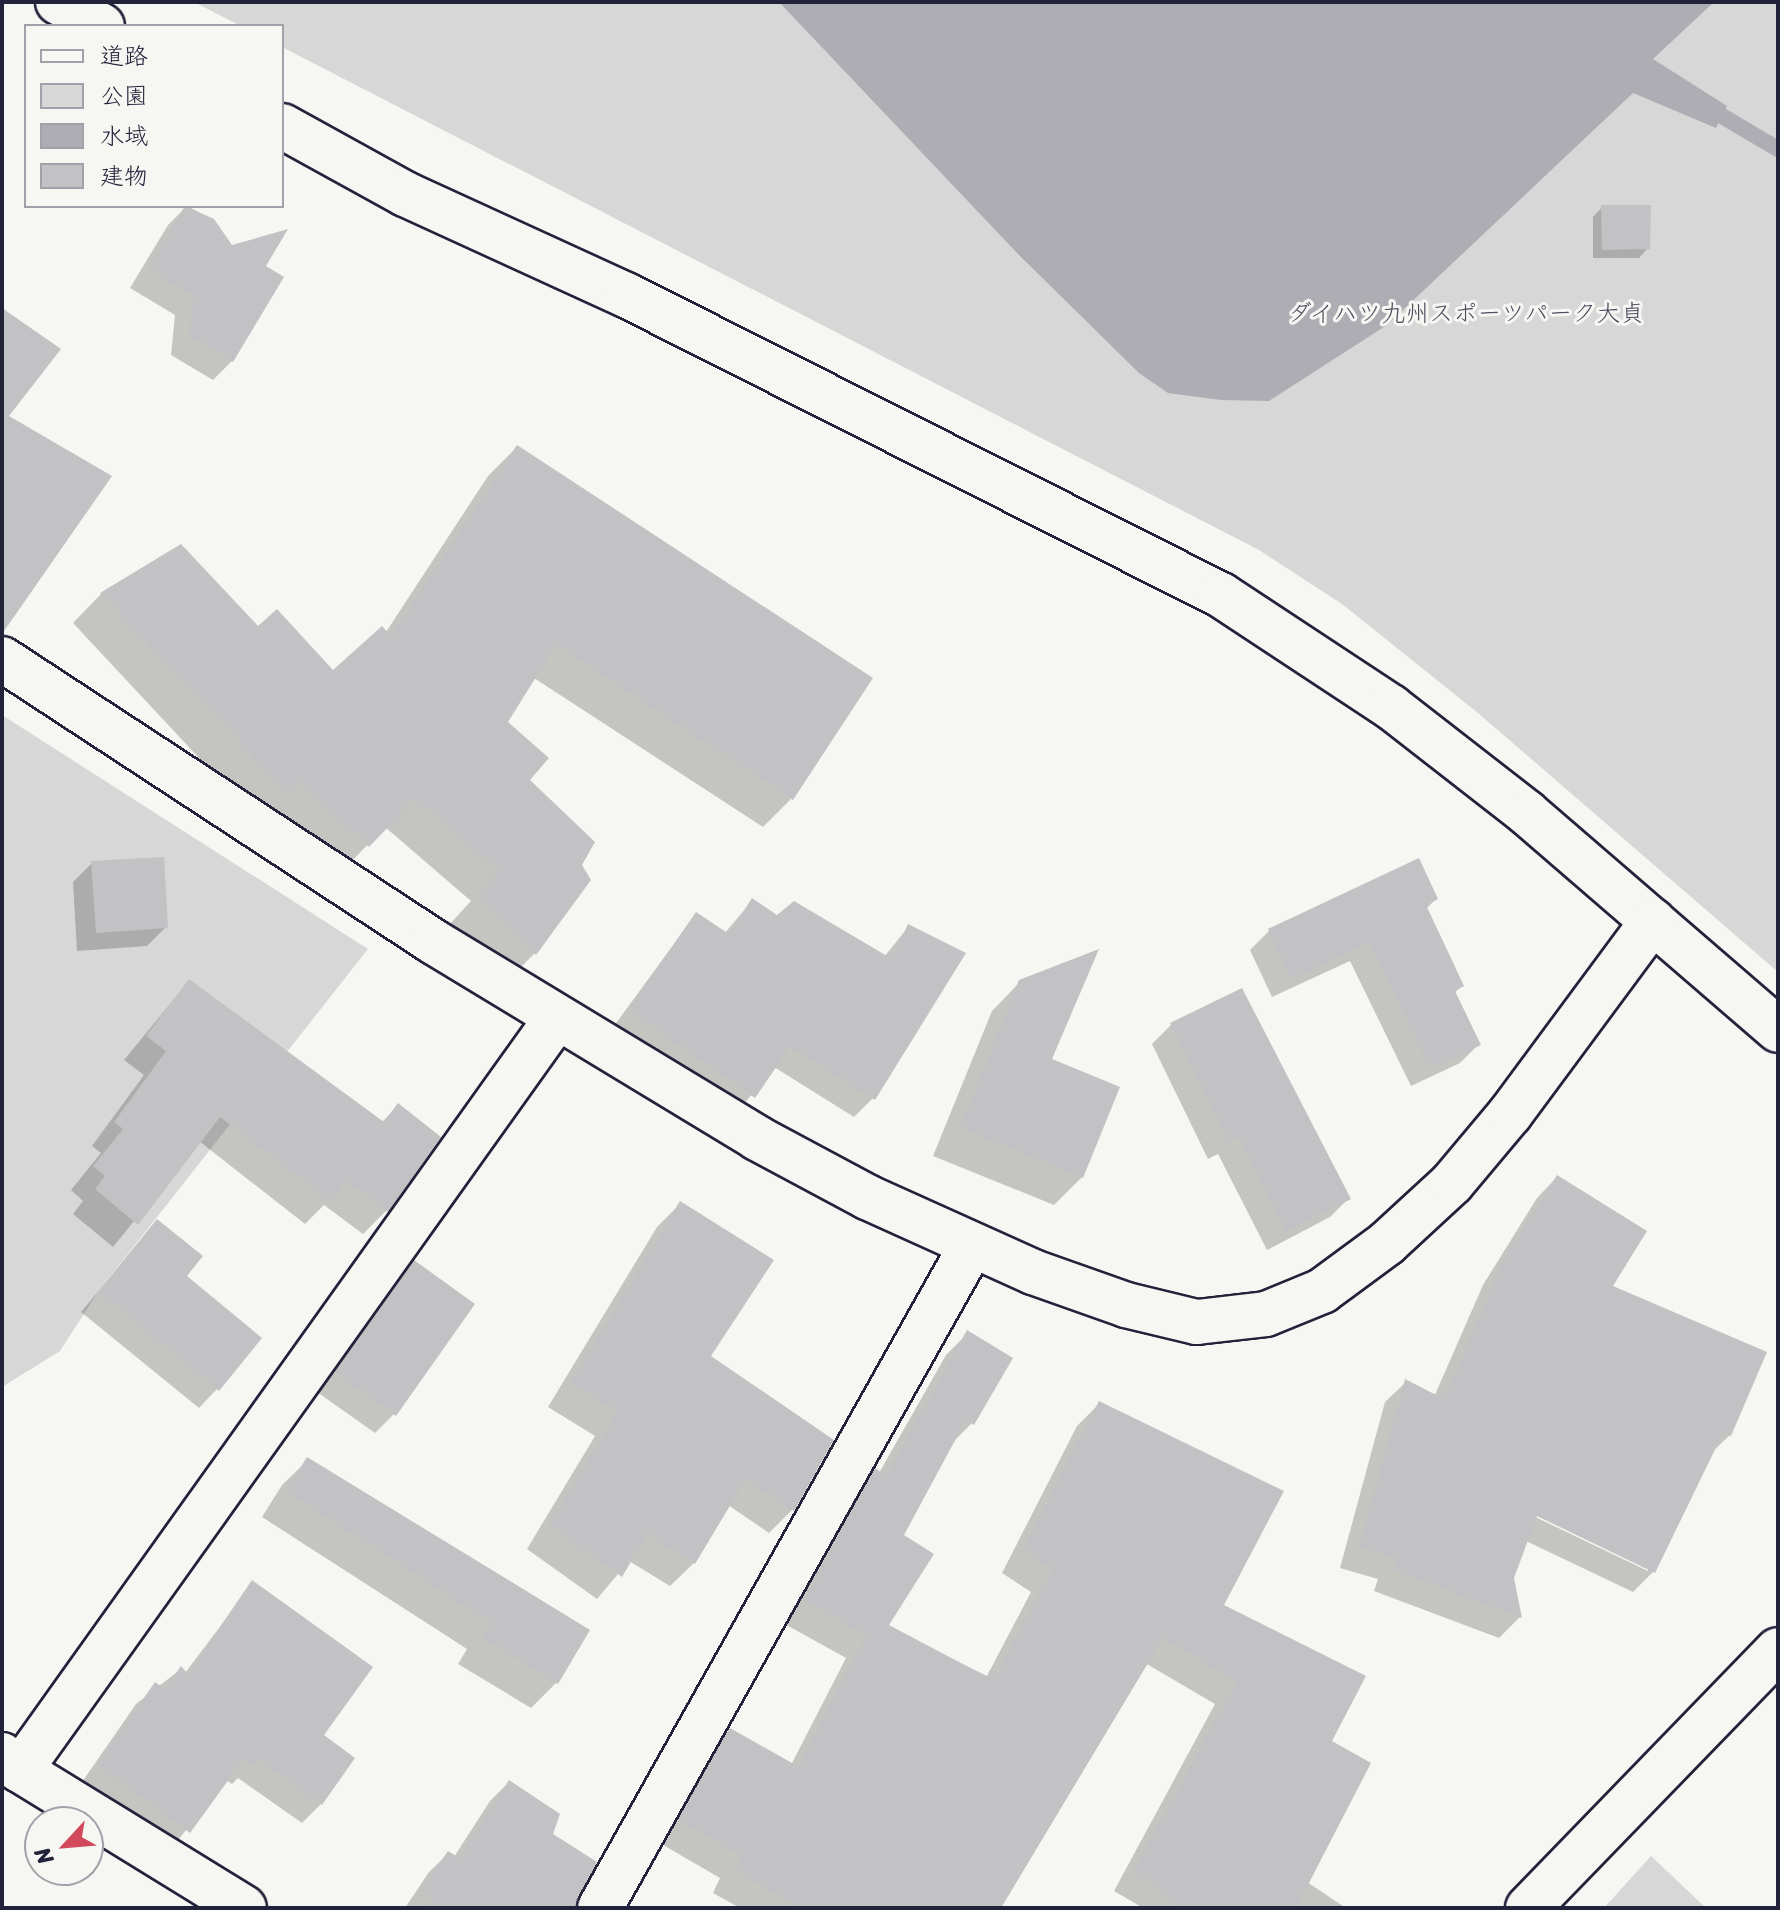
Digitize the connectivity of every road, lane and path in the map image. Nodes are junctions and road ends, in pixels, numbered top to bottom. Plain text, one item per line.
1 (58, 2) edge
2 (98, 24) edge
3 (284, 127) edge
4 (2, 659) edge
5 (1653, 921) junction
6 (556, 1019) junction
7 (1778, 1030) edge
8 (972, 1245) junction
9 (1778, 1650) edge
10 (8, 1761) edge
11 (244, 1908) edge
12 (600, 1908) edge
13 (1528, 1908) edge

1 - 2 street
3 - 5 street
4 - 6 street
5 - 7 street
5 - 8 street
6 - 8 street
6 - 10 street
8 - 12 street
9 - 13 street
10 - 11 street

